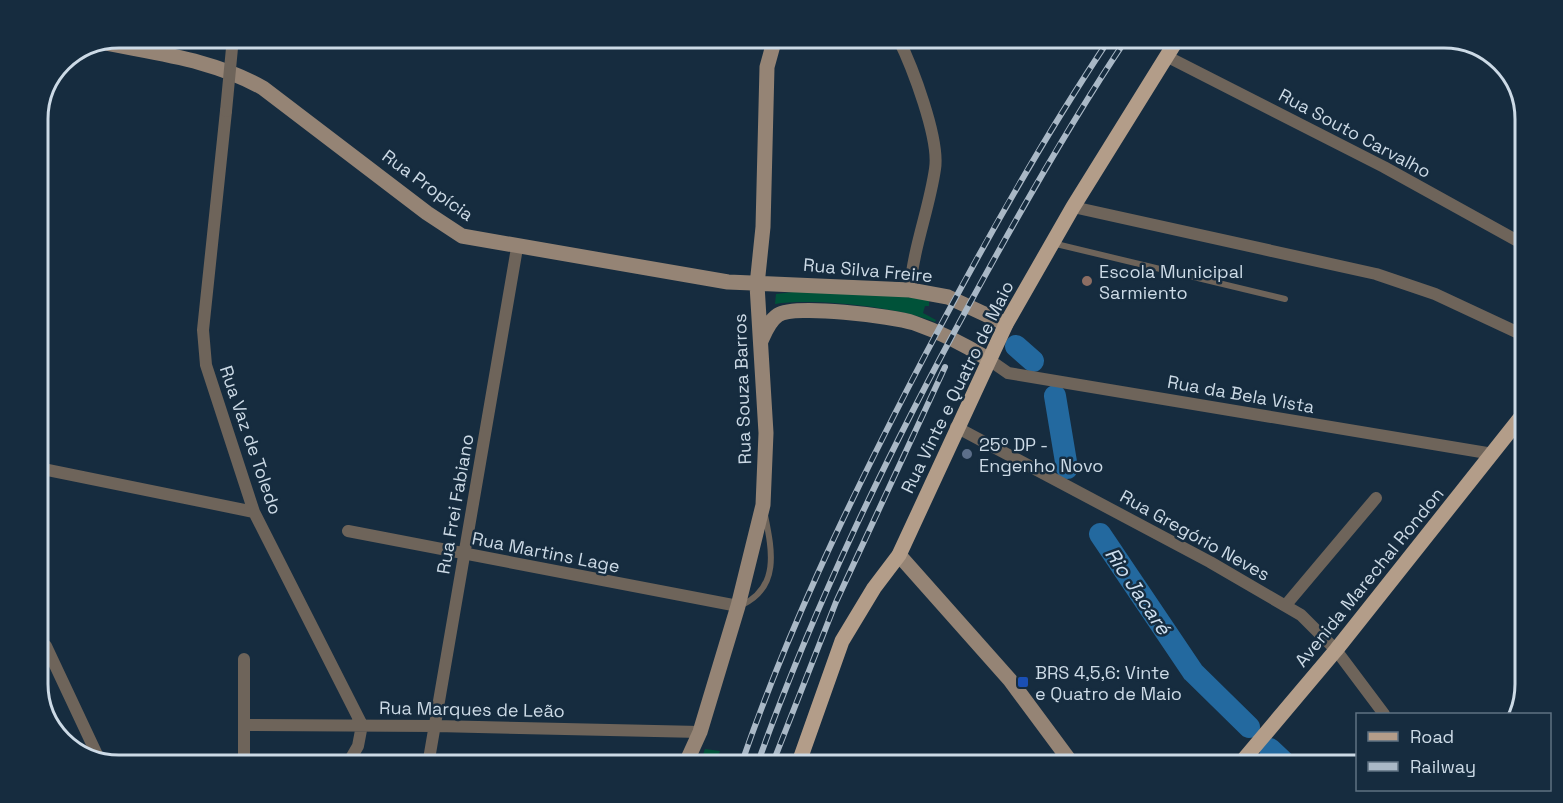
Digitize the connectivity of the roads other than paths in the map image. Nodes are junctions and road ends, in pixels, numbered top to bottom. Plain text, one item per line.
1 (131, 48) edge
2 (232, 48) edge
3 (772, 48) edge
4 (902, 48) edge
5 (1171, 48) edge
6 (1166, 56) junction
7 (1073, 207) junction
8 (1515, 239) edge
9 (1052, 243) junction
10 (517, 248) junction
11 (741, 283) junction
12 (757, 285) junction
13 (910, 290) junction
14 (1285, 299) dead end
15 (758, 307) junction
16 (1006, 324) junction
17 (1515, 331) edge
18 (759, 344) junction
19 (988, 359) junction
20 (1515, 425) edge
21 (956, 427) junction
22 (1493, 454) junction
23 (48, 470) edge
24 (1376, 498) dead end
25 (254, 512) junction
26 (348, 531) dead end
27 (464, 554) junction
28 (898, 555) junction
29 (738, 606) junction
30 (1285, 606) junction
31 (48, 650) edge
32 (1336, 650) junction
33 (244, 659) dead end
34 (1383, 713) edge
35 (244, 725) junction
36 (362, 725) junction
37 (436, 726) junction
38 (700, 732) junction
39 (95, 751) edge
40 (244, 755) edge
41 (353, 755) edge
42 (431, 755) edge
43 (690, 755) edge
44 (802, 755) edge
45 (1066, 755) edge
46 (1247, 755) edge

1 - 10 main road, Rua Propícia
2 - 25 street, Rua Vaz de Toledo, bridge
3 - 12 main road, Rua Souza Barros
4 - 13 street
5 - 6 main road, Rua Vinte e Quatro de Maio
6 - 7 main road, Rua Vinte e Quatro de Maio
6 - 8 street, Rua Souto Carvalho
7 - 9 main road, Rua Vinte e Quatro de Maio
7 - 17 street
9 - 14 lane
9 - 16 main road, Rua Vinte e Quatro de Maio
10 - 11 main road, Rua Propícia
10 - 27 street, Rua Frei Fabiano
11 - 12 main road, Rua Propícia
11 - 15 main road
12 - 13 main road, Rua Silva Freire
12 - 15 main road, Rua Souza Barros
13 - 16 main road, Rua Silva Freire
15 - 18 main road, Rua Souza Barros
16 - 19 main road, Rua Vinte e Quatro de Maio
18 - 19 main road
18 - 29 main road, Rua Souza Barros
19 - 21 main road, Rua Vinte e Quatro de Maio
19 - 22 street, Rua da Bela Vista
20 - 22 main road, Avenida Marechal Rondon
21 - 28 main road, Rua Vinte e Quatro de Maio
21 - 30 street, Rua Gregório Neves
22 - 32 main road, Avenida Marechal Rondon
23 - 25 street
24 - 30 street
25 - 36 street, Rua Vaz de Toledo
26 - 27 street, Rua Martins Lage
27 - 29 street, Rua Martins Lage
27 - 37 street, Rua Frei Fabiano
28 - 44 main road, Rua Vinte e Quatro de Maio
28 - 45 main road
29 - 38 main road, Rua Souza Barros
30 - 32 street, Rua Gregório Neves
31 - 39 street
32 - 34 street, Rua Gregório Neves
32 - 46 main road, Avenida Marechal Rondon
33 - 35 street
35 - 36 street, Rua Marques de Leão
35 - 40 street
36 - 37 street, Rua Marques de Leão
36 - 41 street
37 - 38 street, Rua Marques de Leão
37 - 42 street, Rua Frei Fabiano
38 - 43 main road, Rua Souza Barros

